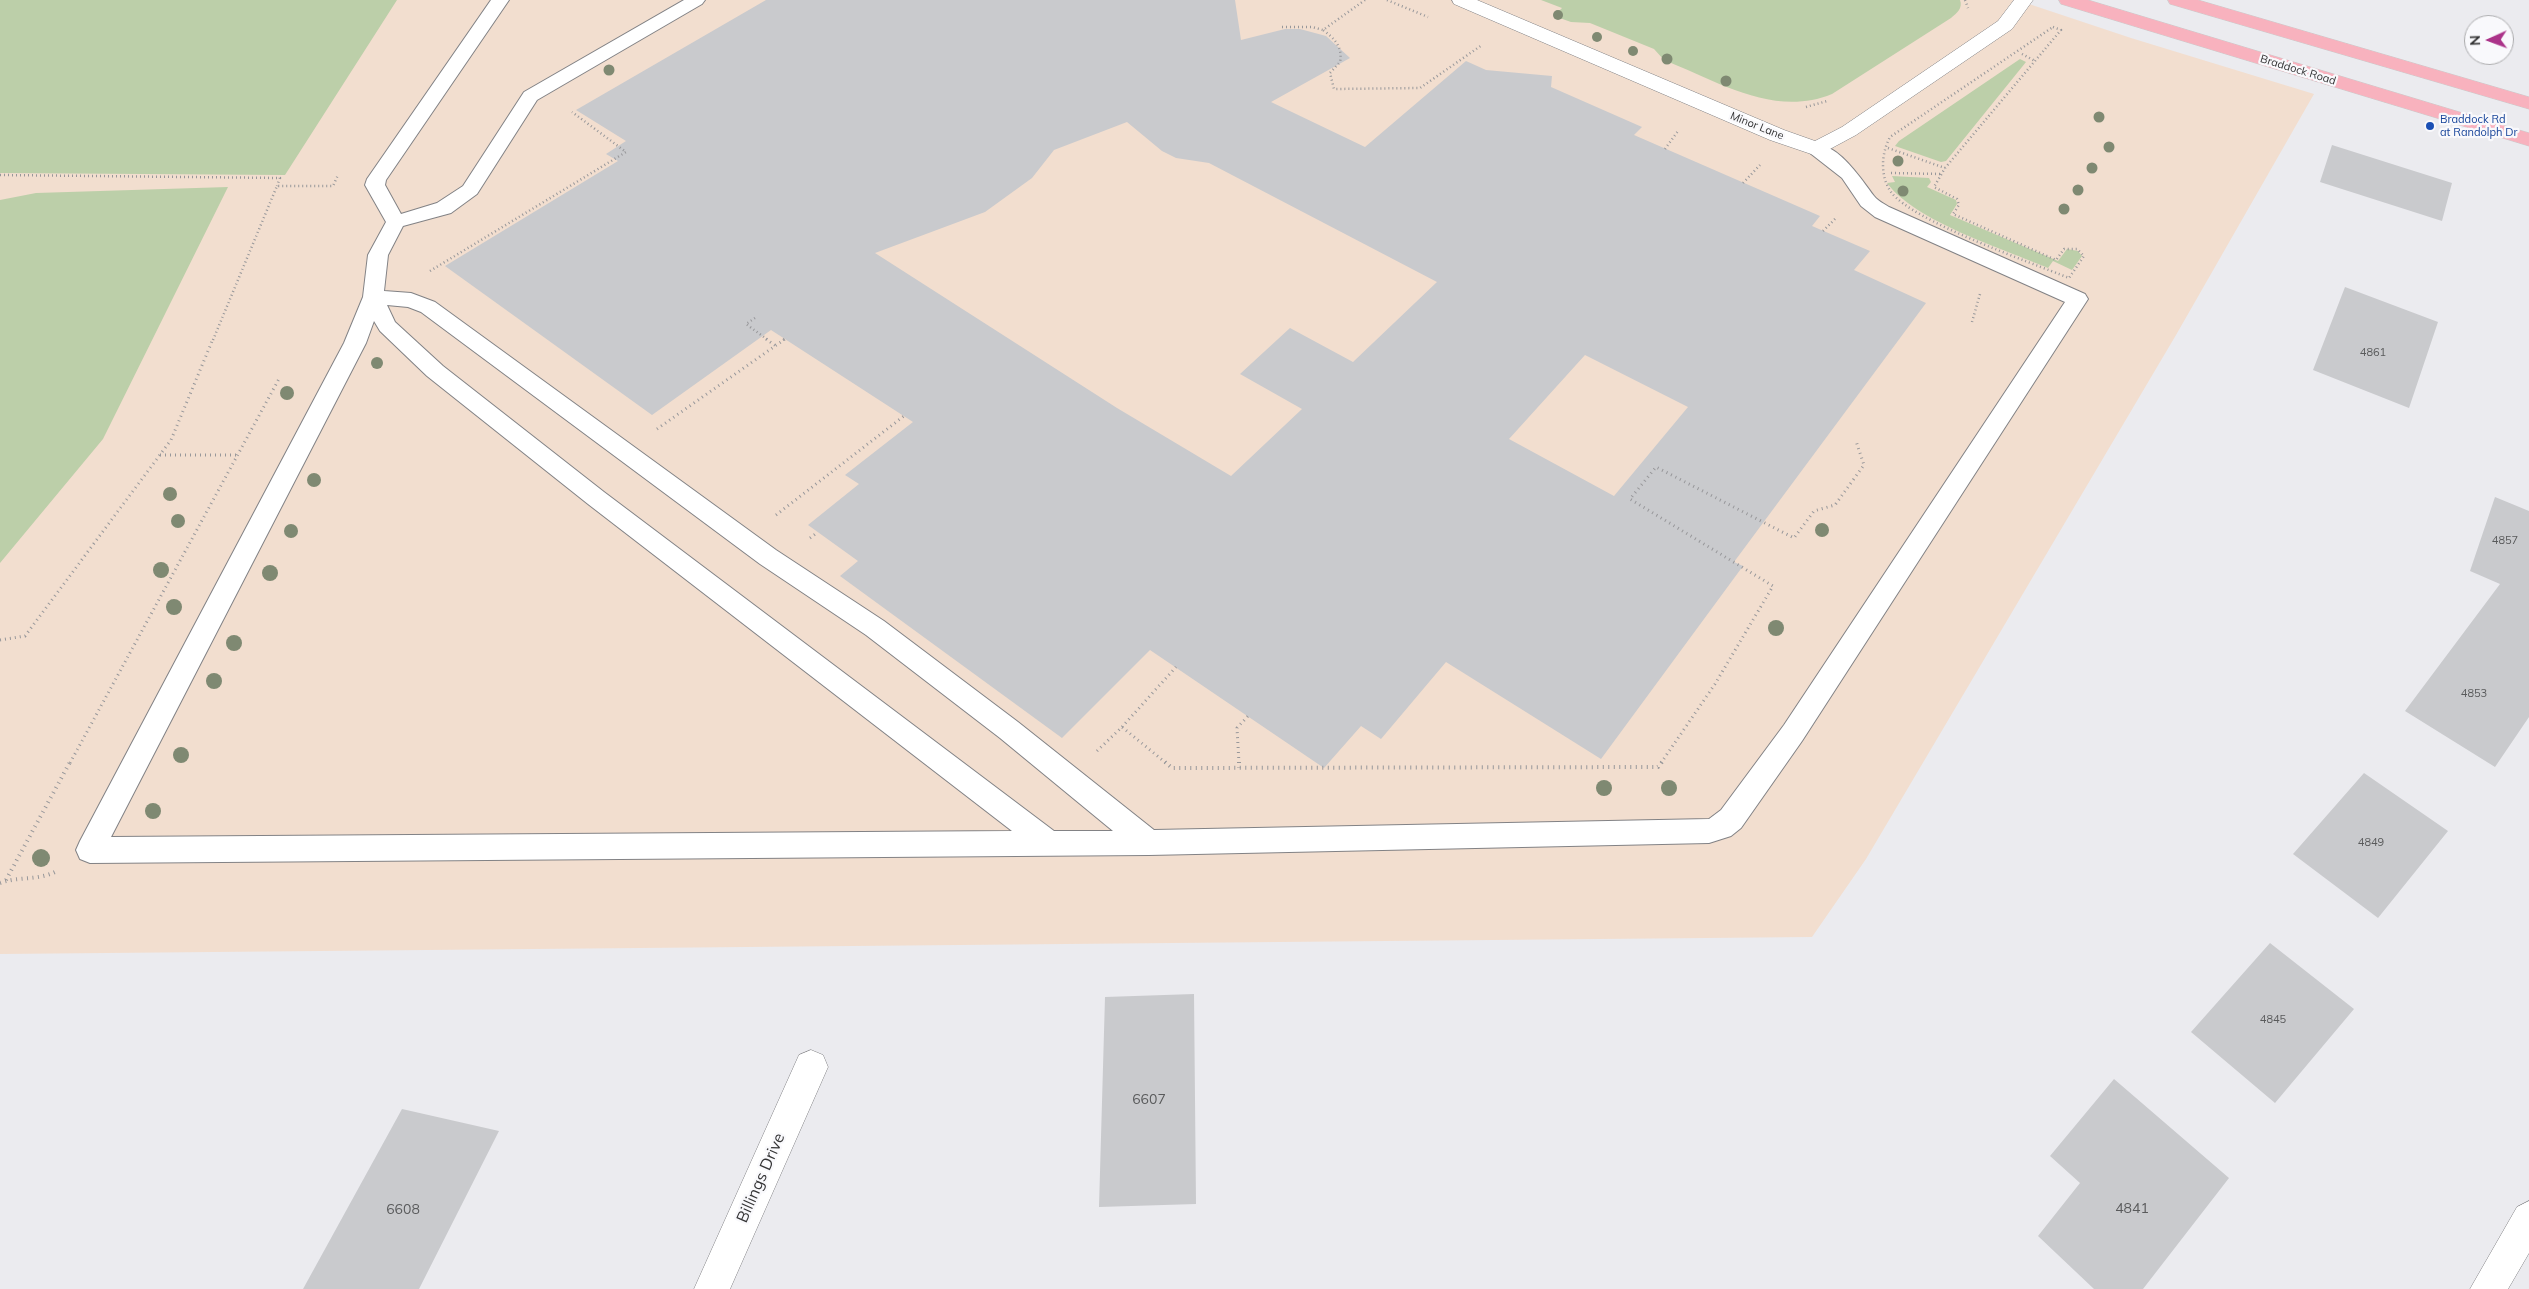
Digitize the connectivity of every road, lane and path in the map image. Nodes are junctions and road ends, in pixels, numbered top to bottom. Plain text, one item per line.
1 (500, 0) edge
2 (696, 0) edge
3 (1365, 0) edge
4 (1461, 0) edge
5 (1965, 0) edge
6 (2024, 0) edge
7 (2068, 0) edge
8 (2177, 0) edge
9 (1967, 15) dead end
10 (2053, 27) dead end
11 (1282, 28) dead end
12 (1323, 30) junction
13 (1487, 42) dead end
14 (2017, 52) dead end
15 (2035, 61) junction
16 (1834, 99) dead end
17 (2529, 103) edge
18 (564, 106) dead end
19 (1800, 108) dead end
20 (1679, 130) dead end
21 (2529, 140) edge
22 (1885, 146) dead end
23 (1665, 148) dead end
24 (1817, 149) junction
25 (1766, 159) dead end
26 (1945, 168) junction
27 (1883, 172) dead end
28 (0, 176) edge
29 (1743, 183) dead end
30 (277, 186) junction
31 (333, 186) dead end
32 (1839, 216) dead end
33 (396, 222) junction
34 (1824, 231) dead end
35 (423, 275) dead end
36 (373, 297) junction
37 (754, 318) dead end
38 (785, 338) dead end
39 (776, 346) junction
40 (280, 377) dead end
41 (904, 416) dead end
42 (650, 434) dead end
43 (1856, 441) dead end
44 (159, 455) junction
45 (238, 455) junction
46 (769, 520) dead end
47 (0, 640) edge
48 (1176, 667) dead end
49 (1248, 716) dead end
50 (1122, 727) junction
51 (1095, 752) dead end
52 (1239, 768) junction
53 (1049, 843) junction
54 (1149, 843) junction
55 (90, 850) junction
56 (6, 880) junction
57 (0, 883) edge
58 (811, 1067) dead end
59 (2529, 1219) edge
60 (712, 1289) edge
61 (2488, 1289) edge

1 - 33 lane
2 - 33 lane
3 - 12 path
4 - 24 street, Minor Lane
5 - 9 path
6 - 24 street
7 - 21 main road, Braddock Road
8 - 17 main road
10 - 15 path
11 - 12 path
12 - 13 path
14 - 15 path
15 - 26 path
16 - 19 path
18 - 35 path
20 - 23 path
22 - 26 path
24 - 54 lane
25 - 29 path
26 - 27 path
28 - 30 path
30 - 31 path
30 - 44 path
32 - 34 path
33 - 36 lane
36 - 53 lane
36 - 54 lane
36 - 55 lane
37 - 39 path
38 - 39 path
39 - 42 path
40 - 45 path
41 - 46 path
43 - 52 path
44 - 45 path
44 - 47 path
45 - 56 path
48 - 50 path
49 - 52 path
50 - 51 path
50 - 52 path
53 - 54 lane
53 - 55 lane
55 - 56 path
56 - 57 path
58 - 60 street, Billings Drive
59 - 61 street

